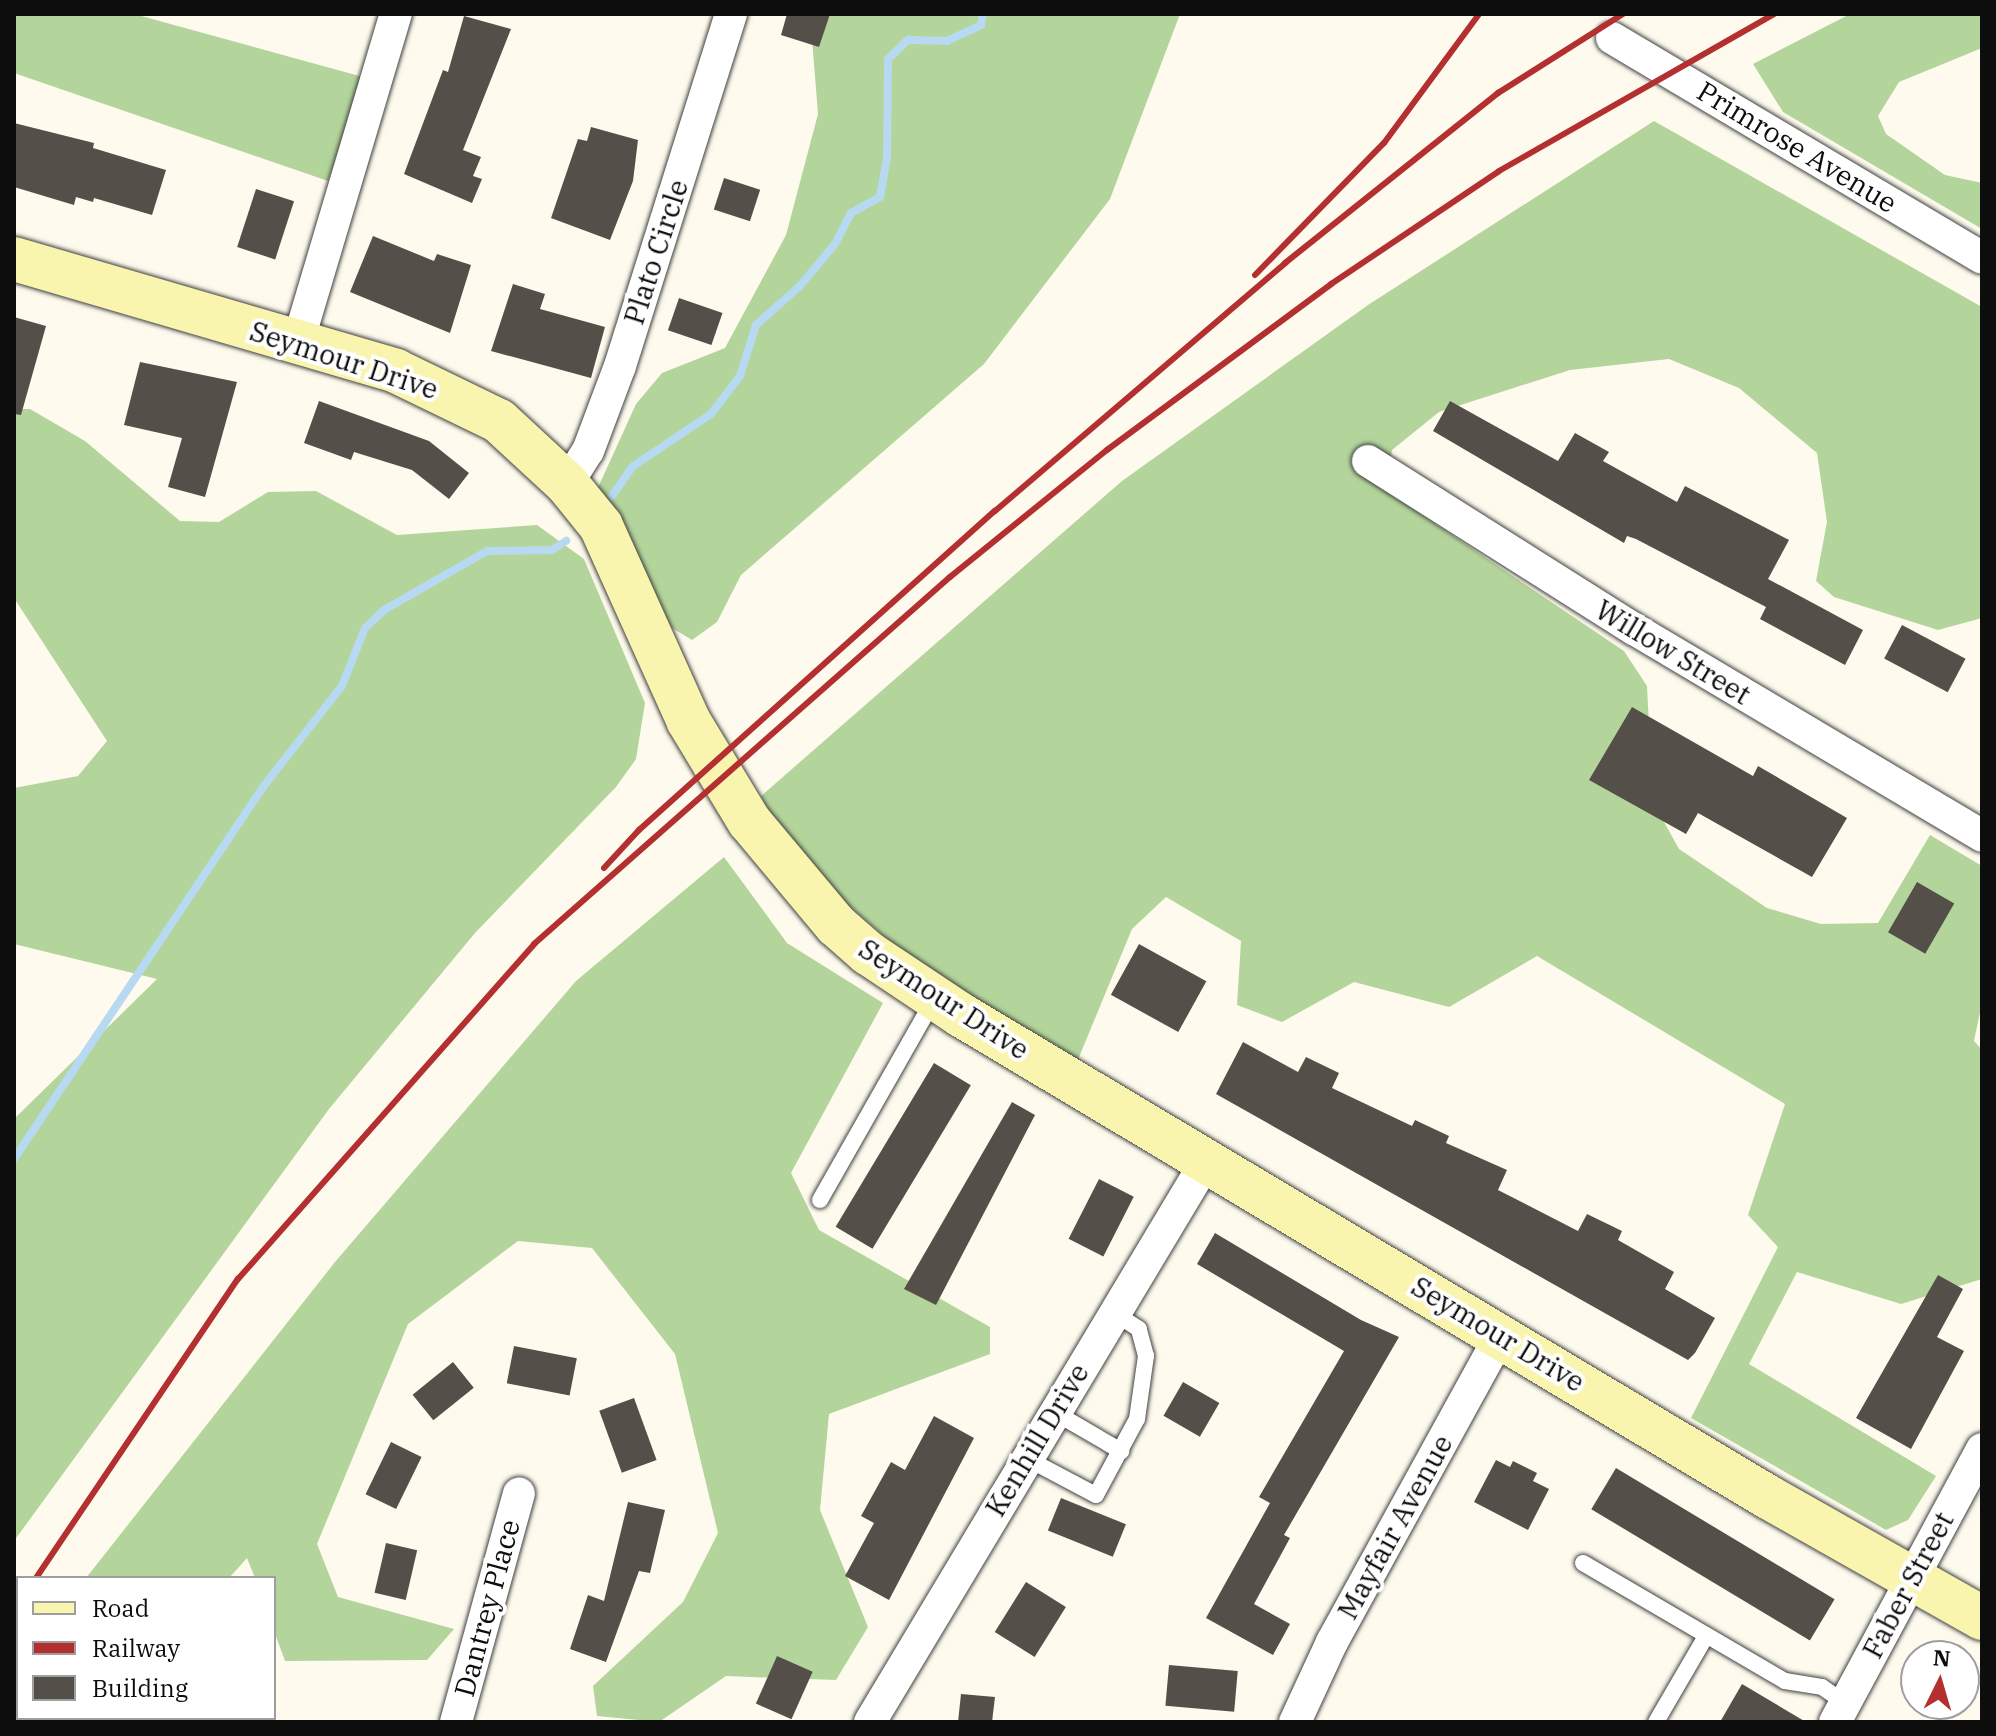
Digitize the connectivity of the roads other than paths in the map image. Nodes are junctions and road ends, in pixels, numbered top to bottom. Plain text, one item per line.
1 (396, 14) edge
2 (731, 14) edge
3 (1612, 38) dead end
4 (1982, 258) edge
5 (14, 259) edge
6 (298, 342) junction
7 (1368, 461) dead end
8 (567, 484) junction
9 (1982, 836) edge
10 (935, 998) junction
11 (1207, 1160) junction
12 (820, 1200) dead end
13 (1114, 1313) junction
14 (1500, 1336) junction
15 (1054, 1412) junction
16 (1982, 1449) edge
17 (1121, 1451) junction
18 (1026, 1458) junction
19 (519, 1494) dead end
20 (1583, 1563) dead end
21 (1912, 1576) junction
22 (1982, 1618) edge
23 (1706, 1636) junction
24 (1840, 1712) edge
25 (456, 1722) edge
26 (870, 1722) edge
27 (1295, 1722) edge
28 (1656, 1722) edge

1 - 6 street
2 - 8 street, Plato Circle
3 - 4 street, Primrose Avenue
5 - 6 street, Seymour Drive
6 - 8 street, Seymour Drive
7 - 9 street, Willow Street
8 - 10 street, Seymour Drive
10 - 11 street, Seymour Drive
10 - 12 lane
11 - 13 street, Kenhill Drive
11 - 14 street, Seymour Drive
13 - 15 street, Kenhill Drive
13 - 17 lane
14 - 21 street, Seymour Drive
14 - 27 street, Mayfair Avenue
15 - 17 lane
15 - 18 street, Kenhill Drive
16 - 21 street, Faber Street
17 - 18 lane
18 - 26 street, Kenhill Drive
19 - 25 street, Dantrey Place
20 - 23 lane
21 - 22 street, Seymour Drive
21 - 24 street, Faber Street
23 - 24 lane
23 - 28 lane

